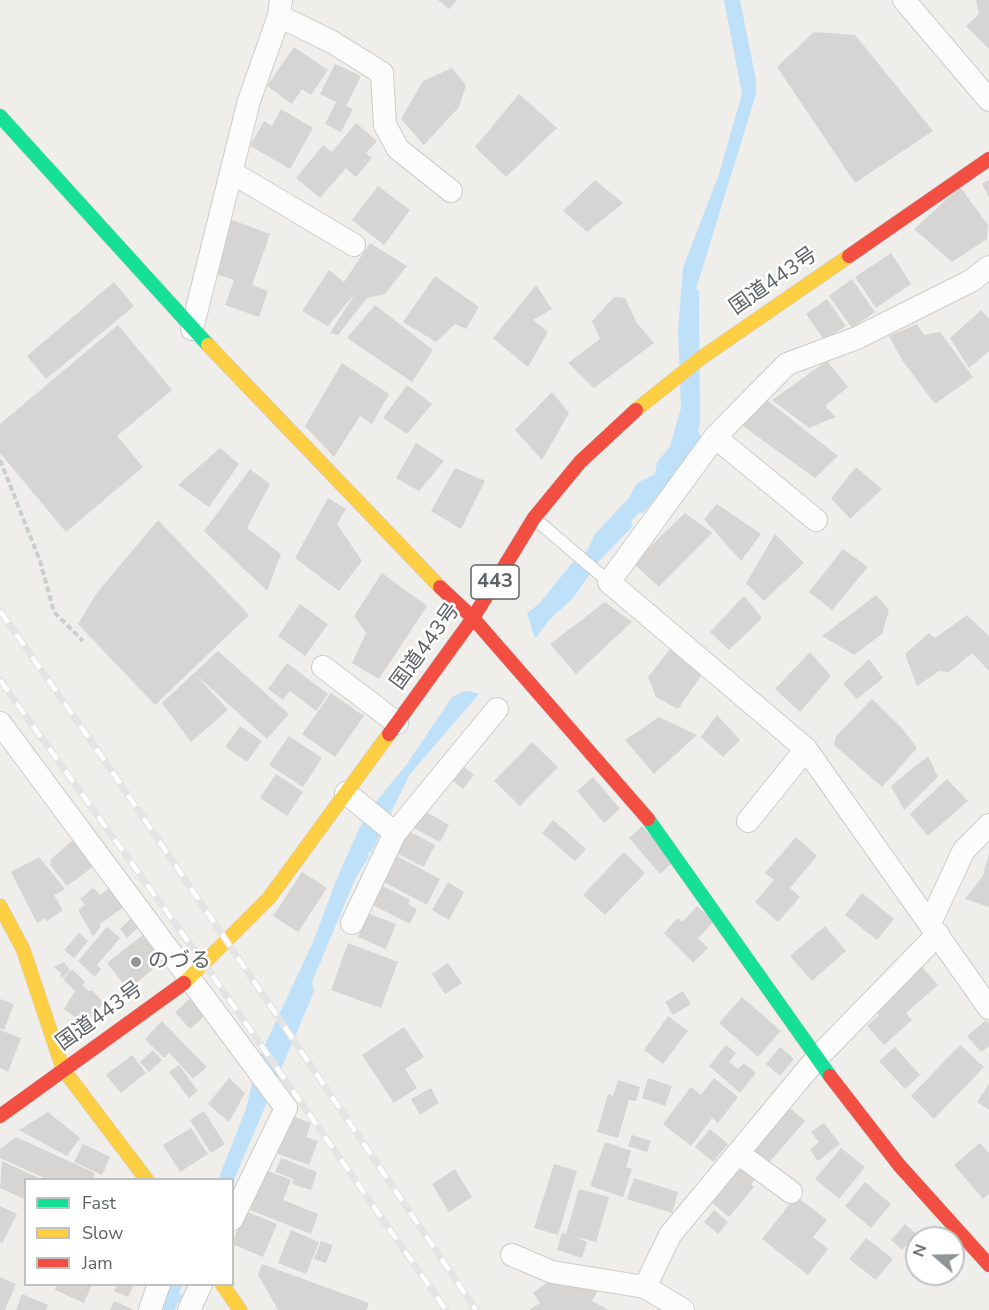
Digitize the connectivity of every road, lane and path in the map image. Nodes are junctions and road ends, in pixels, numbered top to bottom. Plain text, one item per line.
1 (904, 0) edge
2 (280, 8) edge
3 (989, 100) edge
4 (0, 116) edge
5 (989, 159) edge
6 (231, 172) junction
7 (451, 191) dead end
8 (354, 245) dead end
9 (989, 267) edge
10 (192, 329) junction
11 (715, 437) junction
12 (0, 460) edge
13 (534, 518) junction
14 (816, 520) dead end
15 (609, 582) junction
16 (473, 618) junction
17 (83, 641) dead end
18 (323, 668) dead end
19 (497, 708) dead end
20 (0, 723) edge
21 (397, 723) junction
22 (806, 749) junction
23 (346, 793) junction
24 (748, 821) dead end
25 (989, 825) edge
26 (395, 833) junction
27 (0, 906) edge
28 (352, 923) dead end
29 (934, 929) junction
30 (0, 943) edge
31 (23, 951) junction
32 (189, 979) junction
33 (989, 1008) edge
34 (816, 1059) junction
35 (63, 1069) junction
36 (0, 1116) edge
37 (738, 1153) junction
38 (146, 1178) edge
39 (791, 1192) dead end
40 (234, 1215) edge
41 (512, 1256) dead end
42 (989, 1265) edge
43 (158, 1286) edge
44 (200, 1286) edge
45 (223, 1286) edge
46 (645, 1287) junction
47 (150, 1310) edge
48 (189, 1310) edge
49 (240, 1310) edge
50 (682, 1310) edge

1 - 3 street
2 - 6 street
2 - 7 street
4 - 10 main road
5 - 13 main road, 国道443号 / 443
6 - 8 street
6 - 10 street
9 - 11 street
10 - 16 main road
11 - 14 street
11 - 15 street
12 - 17 path
13 - 15 lane
13 - 16 main road, 国道443号 / 443
15 - 22 street
16 - 21 main road, 国道443号 / 443
16 - 34 main road
18 - 21 street
19 - 26 street
20 - 32 street
21 - 23 main road, 国道443号 / 443
22 - 24 street
22 - 29 street
23 - 26 street
23 - 32 main road, 国道443号 / 443
25 - 29 street
26 - 28 street
27 - 31 main road
29 - 33 street
29 - 34 street
30 - 31 street
31 - 35 main road
32 - 35 main road, 国道443号 / 443
32 - 40 street
34 - 37 street
34 - 42 main road
35 - 36 main road, 国道443号 / 443
35 - 38 main road
37 - 39 street
37 - 46 street
41 - 46 street
43 - 47 street
44 - 48 street
45 - 49 main road
46 - 50 street

